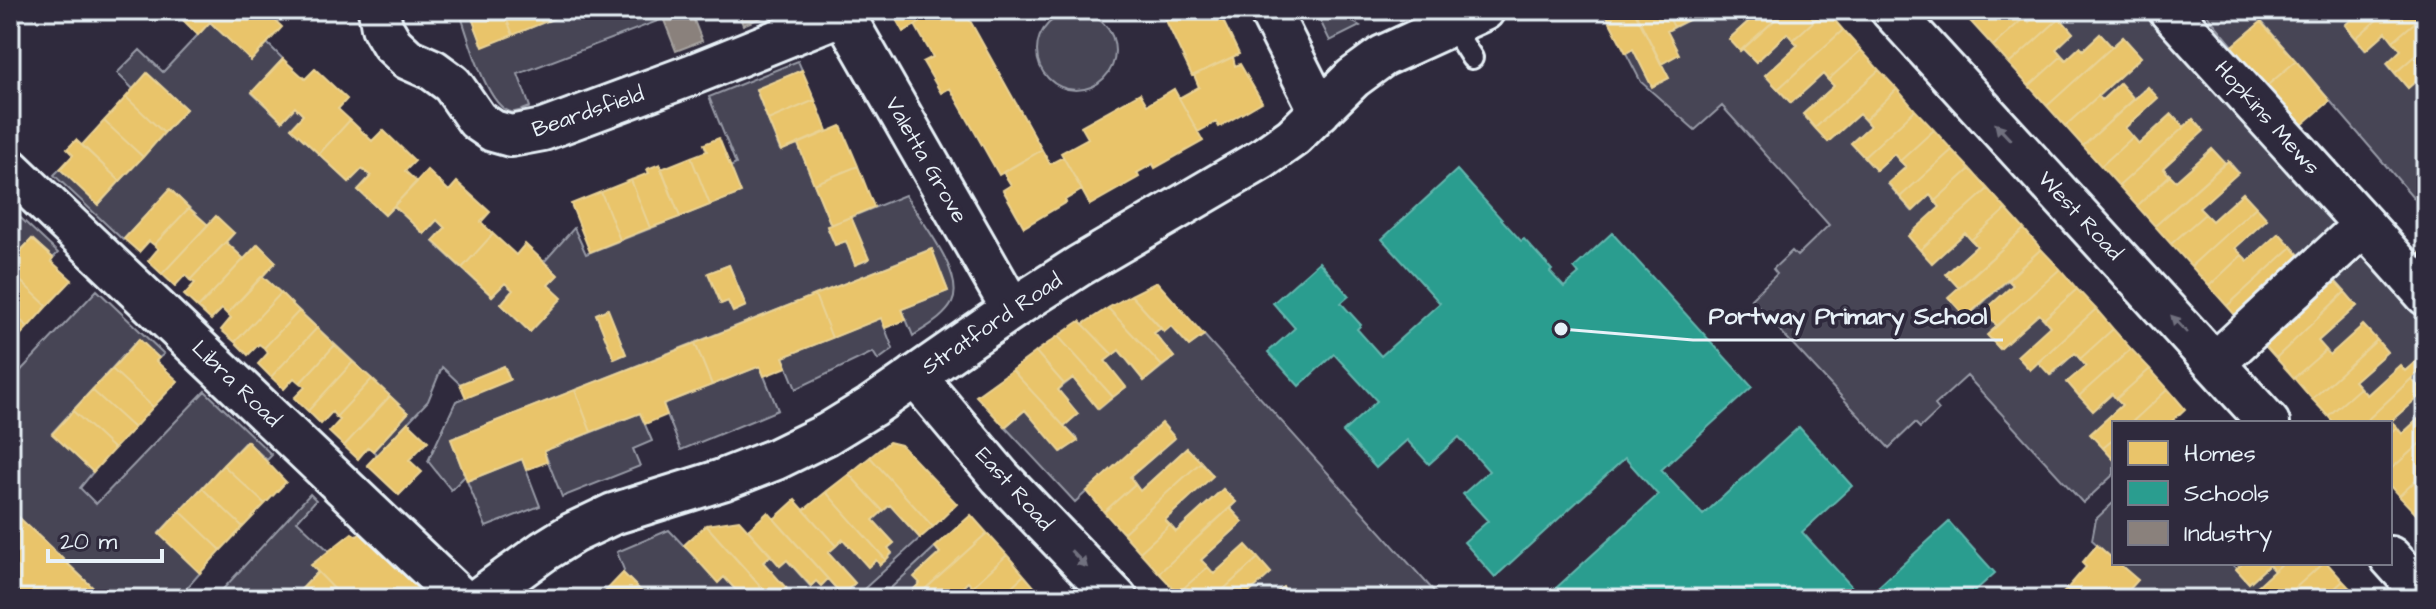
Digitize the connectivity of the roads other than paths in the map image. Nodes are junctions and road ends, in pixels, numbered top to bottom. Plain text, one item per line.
1 (379, 10) edge
2 (1269, 10) edge
3 (1891, 10) edge
4 (2169, 10) edge
5 (842, 12) edge
6 (1469, 31) edge
7 (1320, 111) junction
8 (10, 169) edge
9 (2364, 225) junction
10 (2426, 295) edge
11 (1012, 309) junction
12 (2215, 363) junction
13 (915, 376) junction
14 (2267, 421) edge
15 (2392, 559) edge
16 (485, 596) edge
17 (2426, 597) edge
18 (1117, 599) edge

1 - 5 street, Beardsfield
2 - 7 street
12 -> 3 street, West Road
4 - 9 street, Hopkins Mews
5 - 11 street, Valetta Grove
6 - 7 street, Stratford Road
7 - 11 street, Stratford Road
8 - 16 street, Libra Road
9 - 10 street, Hopkins Mews
9 - 12 street
11 - 13 street, Stratford Road
12 - 14 street, West Road
13 - 16 street, Stratford Road
13 -> 18 street, East Road
15 - 17 street

